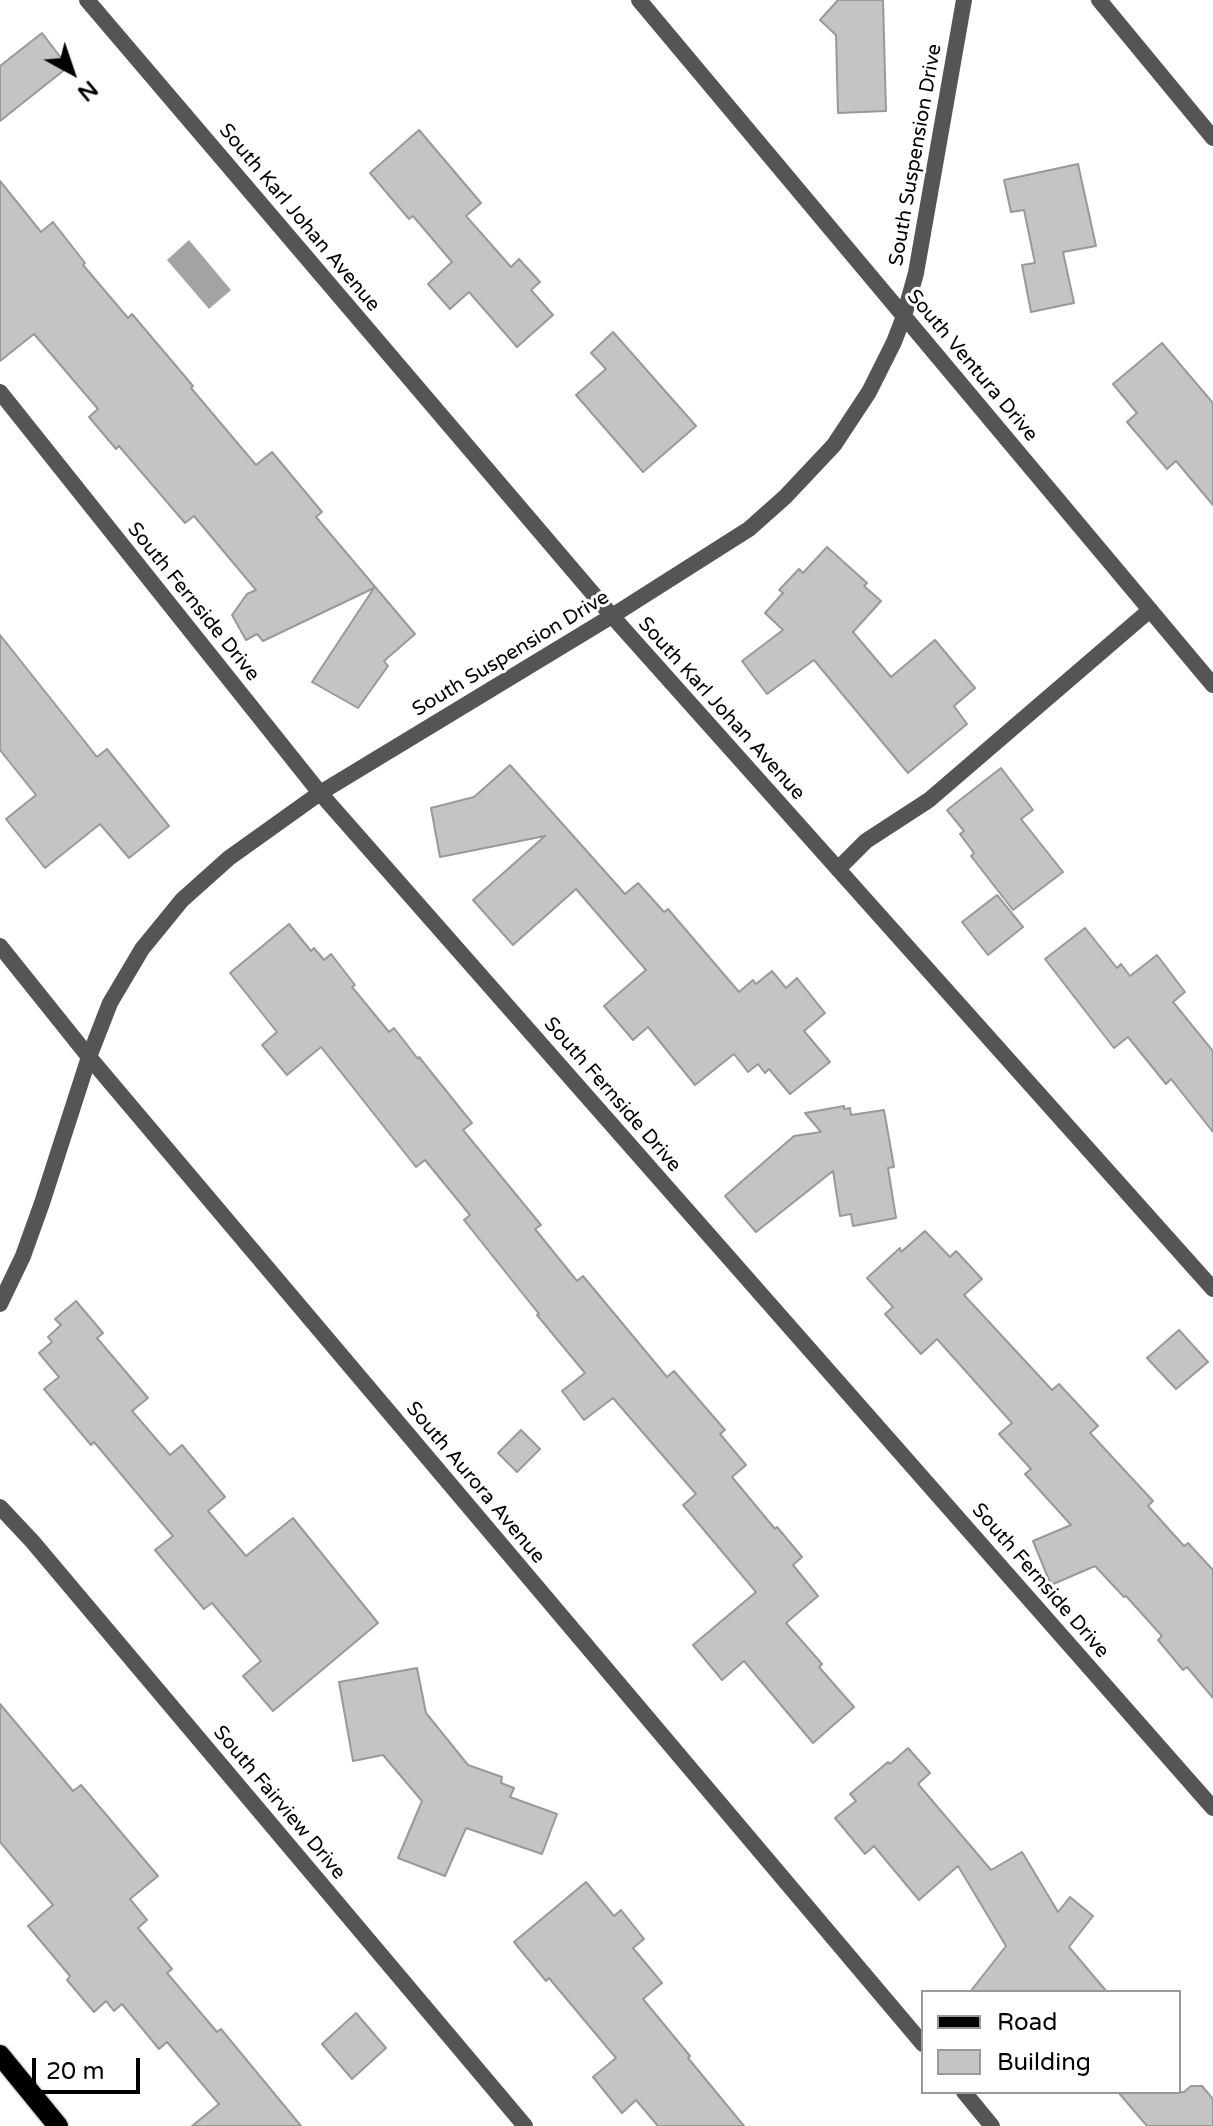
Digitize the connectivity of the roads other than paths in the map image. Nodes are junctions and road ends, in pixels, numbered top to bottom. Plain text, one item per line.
1 (87, 0) edge
2 (639, 0) edge
3 (964, 0) edge
4 (1099, 0) edge
5 (1213, 138) edge
6 (904, 316) junction
7 (0, 392) edge
8 (1150, 610) junction
9 (612, 616) junction
10 (1213, 685) edge
11 (320, 793) junction
12 (838, 869) junction
13 (0, 946) edge
14 (89, 1057) junction
15 (1213, 1289) edge
16 (0, 1304) edge
17 (0, 1507) edge
18 (1213, 1808) edge
19 (921, 2042) edge
20 (0, 2055) edge
21 (966, 2094) edge
22 (58, 2126) edge
23 (525, 2126) edge
24 (992, 2126) edge

1 - 9 street, South Karl Johan Avenue
2 - 6 street, South Ventura Drive
3 - 6 street, South Suspension Drive
4 - 5 street
6 - 8 street, South Ventura Drive
6 - 9 street, South Suspension Drive
7 - 11 street, South Fernside Drive
8 - 10 street, South Ventura Drive
8 - 12 street
9 - 11 street, South Suspension Drive
9 - 12 street, South Karl Johan Avenue
11 - 14 street, South Suspension Drive
11 - 18 street, South Fernside Drive
12 - 15 street, South Karl Johan Avenue
13 - 14 street, South Aurora Avenue
14 - 16 street, South Suspension Drive
14 - 19 street, South Aurora Avenue
17 - 23 street, South Fairview Drive
20 - 22 main road
21 - 24 street

